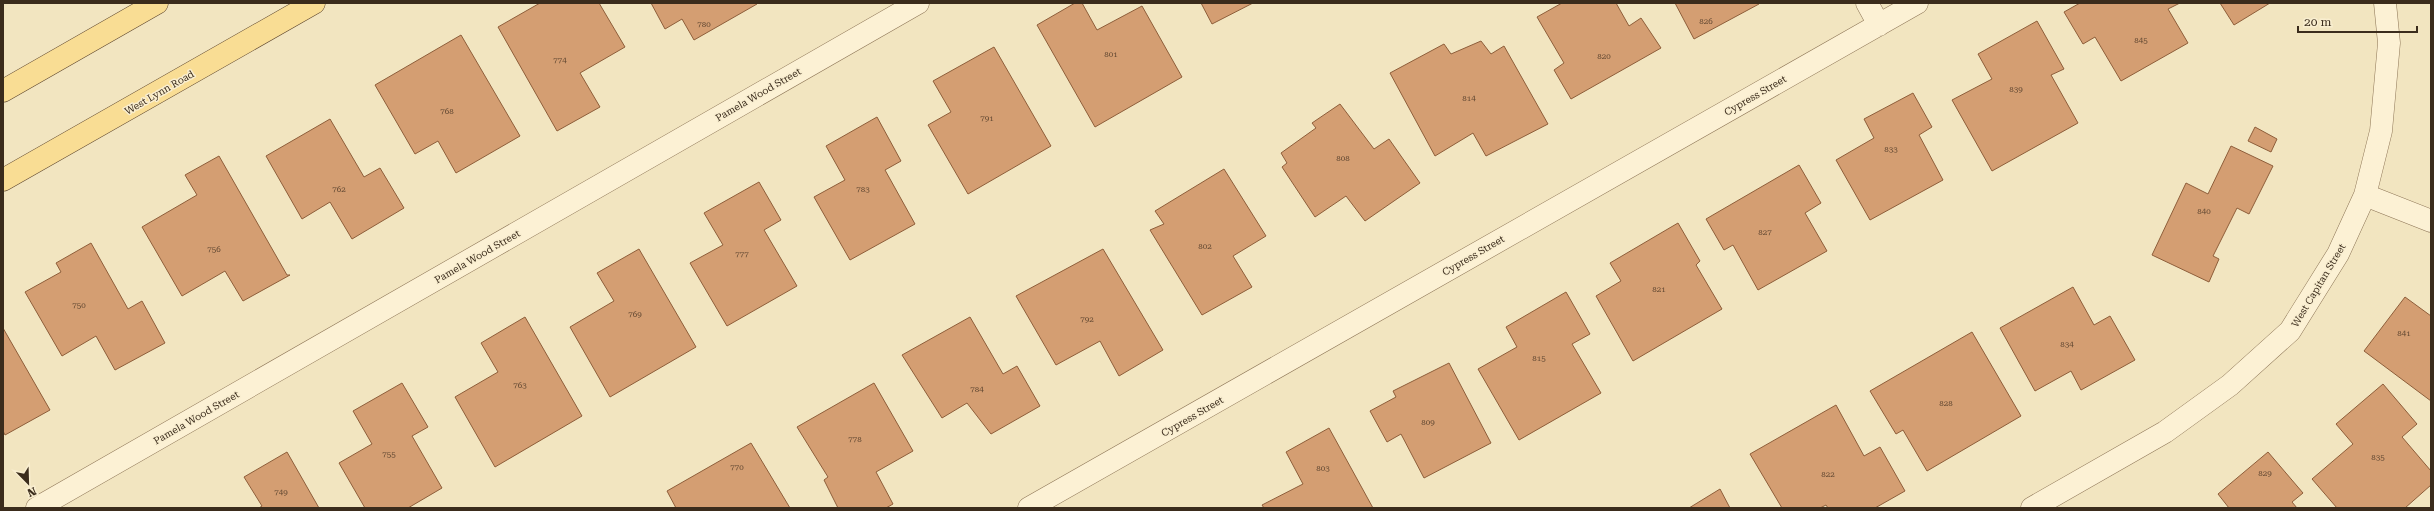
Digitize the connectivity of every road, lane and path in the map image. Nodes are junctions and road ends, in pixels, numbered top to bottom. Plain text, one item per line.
1 (157, 3) edge
2 (314, 3) edge
3 (918, 3) edge
4 (1867, 3) edge
5 (1917, 3) edge
6 (2385, 3) edge
7 (1879, 25) junction
8 (3, 91) edge
9 (3, 180) edge
10 (2365, 195) junction
11 (2431, 221) edge
12 (36, 508) edge
13 (1030, 508) edge
14 (2032, 508) edge

1 - 8 main road
2 - 9 main road, West Lynn Road
3 - 12 street, Pamela Wood Street
4 - 7 street
5 - 7 street, Cypress Street
6 - 10 street, West Capitan Street
7 - 13 street, Cypress Street
10 - 11 street
10 - 14 street, West Capitan Street

